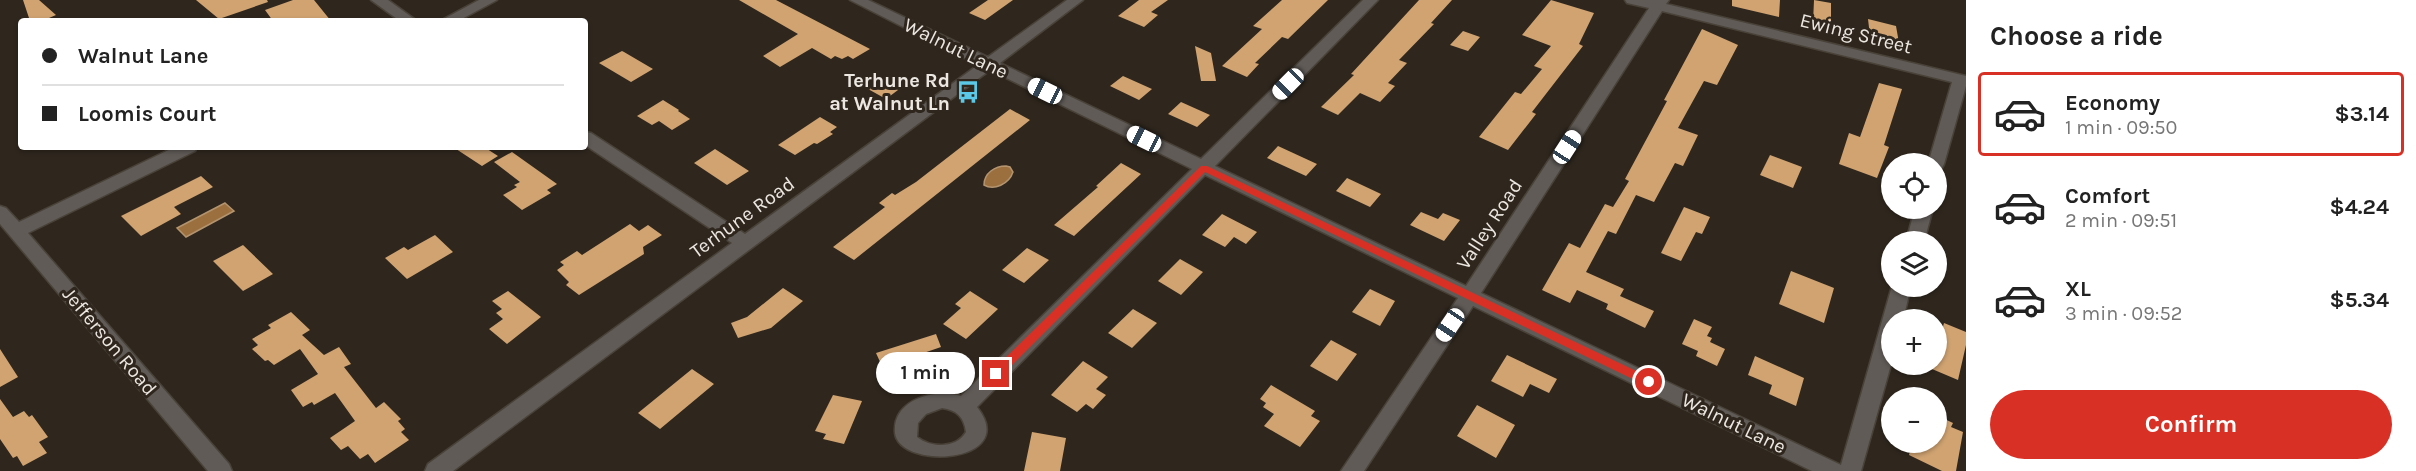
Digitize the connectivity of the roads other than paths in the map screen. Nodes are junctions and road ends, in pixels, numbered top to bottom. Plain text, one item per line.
1 (378, 0) edge
2 (490, 0) edge
3 (857, 0) edge
4 (1076, 0) edge
5 (1371, 0) edge
6 (1632, 0) edge
7 (1660, 3) edge
8 (405, 18) edge
9 (453, 18) edge
10 (989, 64) junction
11 (1963, 80) edge
12 (588, 139) edge
13 (183, 150) edge
14 (1940, 153) edge
15 (1204, 168) junction
16 (0, 212) edge
17 (16, 231) junction
18 (745, 243) junction
19 (1470, 295) junction
20 (1881, 362) edge
21 (964, 406) dead end
22 (221, 471) edge
23 (436, 471) edge
24 (1352, 471) edge
25 (1833, 471) edge
26 (1850, 471) edge

1 - 8 street
2 - 9 street
3 - 10 street, Walnut Lane
4 - 10 street, Terhune Road
5 - 15 street
6 - 7 street, Ewing Street
7 - 11 street, Ewing Street
7 - 19 street, Valley Road
10 - 15 street, Walnut Lane
10 - 18 street, Terhune Road
11 - 14 street
12 - 18 street
13 - 17 street
15 - 19 street, Walnut Lane
15 - 21 street
16 - 17 street, Jefferson Road
17 - 22 street, Jefferson Road
18 - 23 street, Terhune Road
19 - 24 street, Valley Road
19 - 25 street, Walnut Lane
20 - 26 street

